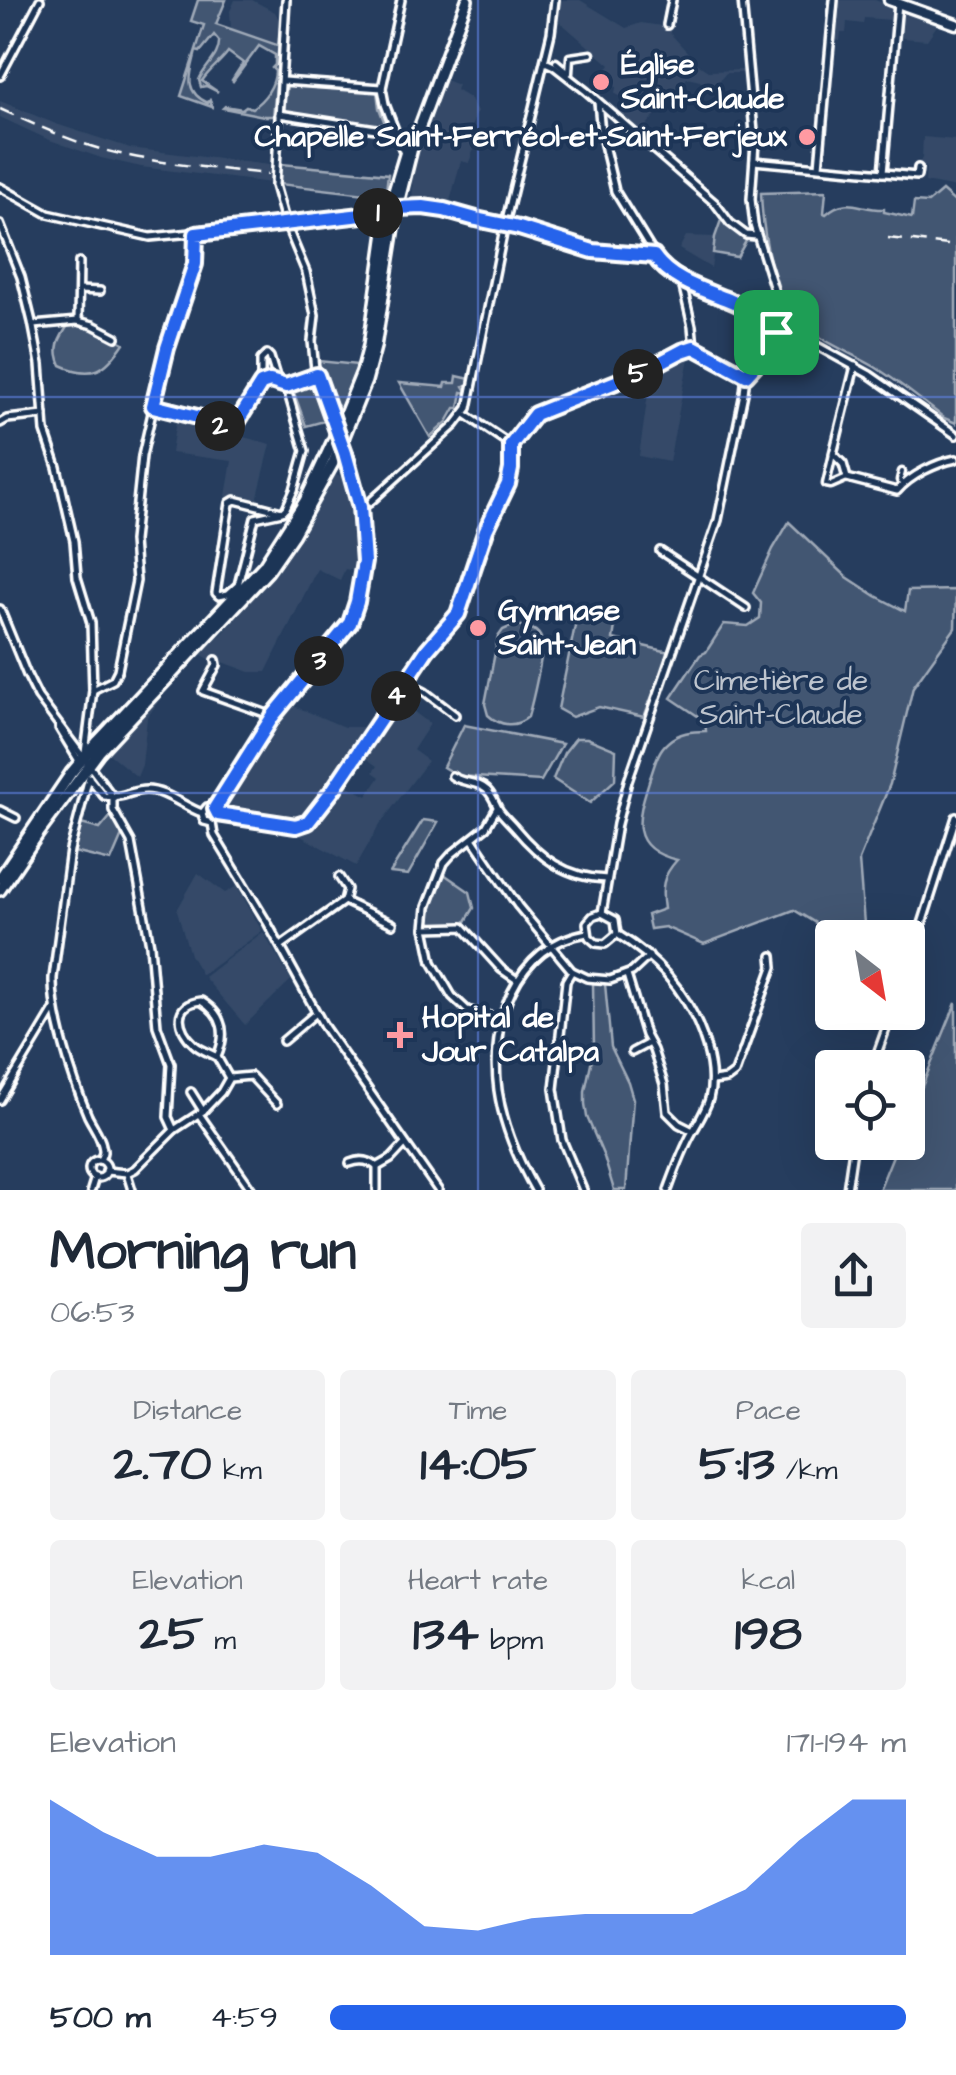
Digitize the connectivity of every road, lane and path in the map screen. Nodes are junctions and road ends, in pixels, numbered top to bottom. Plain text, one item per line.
1 (40, 0) edge
2 (286, 0) edge
3 (464, 0) edge
4 (555, 0) edge
5 (672, 0) edge
6 (742, 0) edge
7 (834, 0) edge
8 (894, 2) edge
9 (400, 4) edge
10 (956, 24) edge
11 (667, 26) dead end
12 (591, 54) dead end
13 (545, 62) junction
14 (556, 62) dead end
15 (0, 76) edge
16 (282, 81) junction
17 (382, 88) junction
18 (598, 102) junction
19 (279, 114) junction
20 (395, 130) junction
21 (404, 153) junction
22 (754, 161) junction
23 (819, 167) junction
24 (918, 168) dead end
25 (882, 173) junction
26 (0, 187) edge
27 (392, 209) junction
28 (0, 224) edge
29 (286, 224) junction
30 (505, 224) junction
31 (196, 234) junction
32 (756, 236) junction
33 (654, 256) junction
34 (80, 262) dead end
35 (681, 279) junction
36 (79, 290) junction
37 (100, 291) dead end
38 (779, 316) junction
39 (78, 321) junction
40 (772, 322) junction
41 (33, 325) junction
42 (788, 330) junction
43 (776, 332) junction
44 (116, 337) dead end
45 (694, 347) junction
46 (855, 366) junction
47 (362, 372) junction
48 (317, 375) junction
49 (746, 375) junction
50 (261, 384) junction
51 (282, 384) junction
52 (153, 406) junction
53 (330, 413) junction
54 (465, 414) junction
55 (44, 415) junction
56 (0, 423) edge
57 (337, 432) junction
58 (956, 435) edge
59 (342, 444) junction
60 (511, 445) junction
61 (833, 454) junction
62 (956, 459) edge
63 (334, 463) junction
64 (348, 463) junction
65 (902, 472) dead end
66 (847, 478) junction
67 (902, 484) junction
68 (360, 507) junction
69 (282, 512) junction
70 (660, 552) dead end
71 (700, 577) junction
72 (746, 608) dead end
73 (0, 609) edge
74 (216, 660) dead end
75 (406, 682) junction
76 (93, 690) junction
77 (273, 716) junction
78 (455, 716) dead end
79 (86, 766) junction
80 (452, 776) dead end
81 (113, 797) junction
82 (497, 808) junction
83 (0, 810) edge
84 (217, 811) junction
85 (202, 813) junction
86 (956, 817) edge
87 (16, 818) dead end
88 (212, 824) junction
89 (472, 839) junction
90 (339, 877) dead end
91 (0, 878) edge
92 (607, 879) junction
93 (0, 890) edge
94 (344, 901) junction
95 (602, 913) junction
96 (923, 920) edge
97 (393, 924) dead end
98 (425, 928) junction
99 (587, 933) junction
100 (616, 934) junction
101 (281, 946) junction
102 (550, 946) junction
103 (649, 956) junction
104 (772, 956) dead end
105 (572, 971) junction
106 (627, 975) junction
107 (516, 980) junction
108 (54, 1010) junction
109 (316, 1013) junction
110 (501, 1019) junction
111 (284, 1041) dead end
112 (648, 1043) junction
113 (632, 1052) dead end
114 (217, 1057) junction
115 (229, 1078) junction
116 (712, 1080) junction
117 (190, 1092) dead end
118 (0, 1100) edge
119 (277, 1104) dead end
120 (202, 1113) junction
121 (174, 1130) junction
122 (693, 1132) junction
123 (405, 1144) junction
124 (100, 1160) junction
125 (851, 1160) edge
126 (350, 1163) dead end
127 (377, 1166) junction
128 (106, 1171) junction
129 (127, 1174) junction
130 (96, 1177) junction
131 (433, 1183) junction
132 (91, 1190) edge
133 (132, 1190) edge
134 (252, 1190) edge
135 (377, 1190) edge
136 (428, 1190) edge
137 (438, 1190) edge
138 (535, 1190) edge
139 (583, 1190) edge
140 (668, 1190) edge
141 (847, 1190) edge

1 - 15 street
2 - 16 street
3 - 21 main road
3 - 27 main road
4 - 13 street
5 - 11 street
6 - 22 street
7 - 23 street
8 - 10 main road
8 - 25 street
9 - 17 street
12 - 14 street
13 - 18 street
13 - 30 street
16 - 17 street
16 - 19 street
17 - 20 street
18 - 32 street
18 - 33 street
19 - 20 street
19 - 29 street
20 - 21 street
21 - 27 main road
22 - 23 street
22 - 32 street
23 - 25 street
24 - 25 street
26 - 31 street
27 - 29 street
27 - 30 street
27 - 47 main road
27 - 59 main road
28 - 41 street
29 - 31 street
29 - 48 street
30 - 33 street
30 - 54 street
31 - 52 street
32 - 38 street
33 - 35 street
34 - 36 street
35 - 40 street
35 - 45 street
36 - 37 street
36 - 39 street
38 - 40 street
38 - 42 street
39 - 41 street
39 - 44 street
40 - 43 street
41 - 55 street
42 - 43 street
42 - 46 street
43 - 49 street
45 - 49 street
45 - 60 street
46 - 58 street
46 - 61 street
47 - 53 street
47 - 57 main road
48 - 51 street
48 - 53 street
49 - 71 street
50 - 51 street
50 - 51 street
50 - 52 street
51 - 69 street
52 - 76 street
53 - 57 street
54 - 60 street
54 - 68 street
55 - 56 street
55 - 76 street
57 - 59 street
57 - 79 main road
59 - 63 main road
59 - 64 street
60 - 75 street
61 - 66 street
61 - 66 street
62 - 67 street
63 - 64 street
63 - 79 main road
64 - 68 street
65 - 67 street
66 - 67 street
68 - 77 street
69 - 69 street
70 - 71 street
71 - 72 street
71 - 92 street
73 - 79 street
74 - 77 street
75 - 78 street
75 - 84 street
76 - 79 street
77 - 84 street
79 - 81 street
79 - 81 street
79 - 91 main road
79 - 93 main road
79 - 108 street
80 - 82 street
81 - 85 street
81 - 121 street
82 - 89 street
82 - 92 street
83 - 87 street
84 - 85 street
84 - 88 street
85 - 88 street
86 - 96 street
88 - 101 street
89 - 98 street
89 - 102 street
90 - 94 street
92 - 95 street
94 - 97 street
94 - 101 street
95 - 99 street
95 - 100 street
98 - 107 street
98 - 110 street
99 - 100 street
99 - 102 street
100 - 103 street
101 - 109 street
102 - 105 street
102 - 107 street
103 - 106 street
103 - 116 street
104 - 116 street
105 - 106 street
105 - 139 street
106 - 112 street
107 - 110 street
108 - 118 street
108 - 124 street
109 - 111 street
109 - 123 street
110 - 138 street
112 - 113 street
112 - 122 street
114 - 114 street
114 - 115 street
115 - 119 street
115 - 120 street
116 - 122 street
117 - 120 street
120 - 121 street
120 - 134 street
121 - 129 street
122 - 140 street
123 - 127 street
123 - 131 street
124 - 128 street
124 - 130 street
125 - 141 street
126 - 127 street
127 - 135 street
128 - 129 street
128 - 130 street
129 - 133 street
130 - 132 street
131 - 136 street
131 - 137 street

